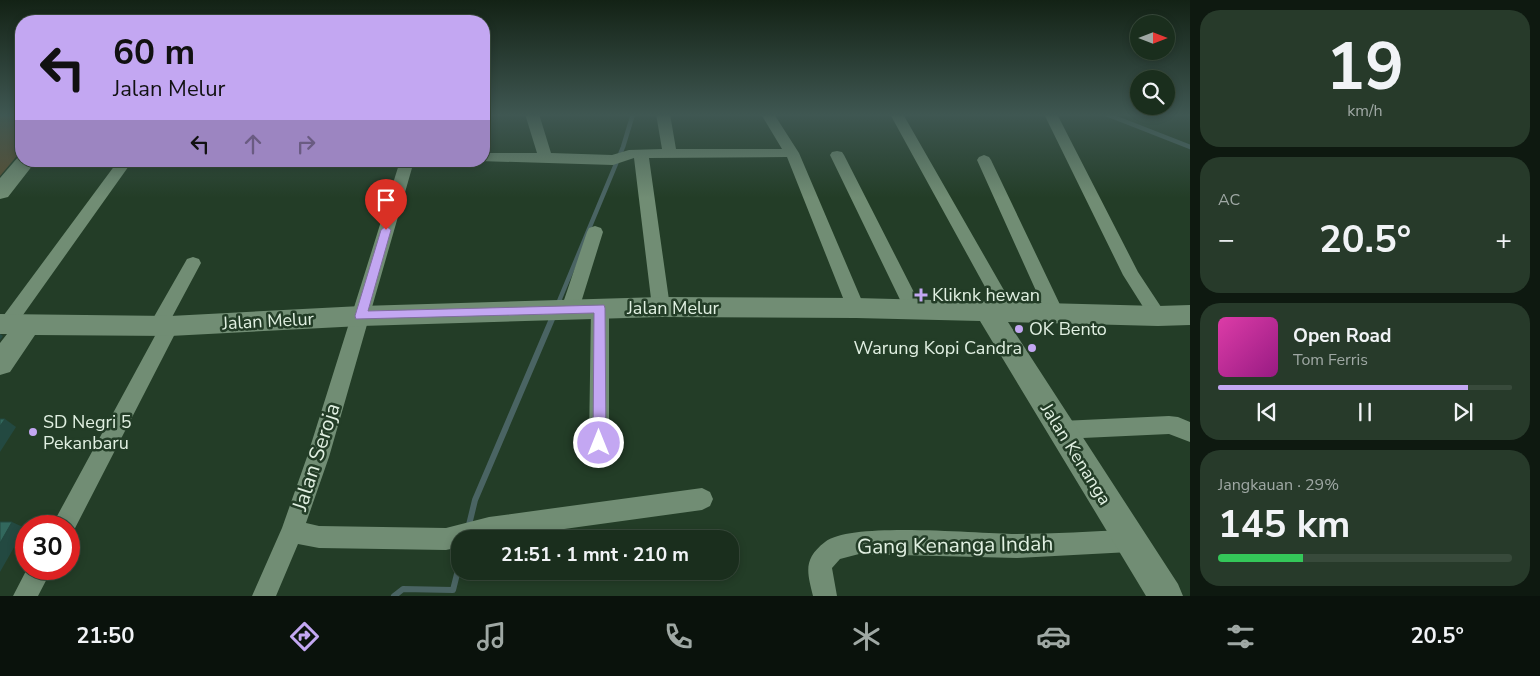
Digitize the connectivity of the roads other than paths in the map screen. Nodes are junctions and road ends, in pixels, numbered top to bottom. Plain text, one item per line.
1 (540, 142) edge
2 (668, 142) edge
3 (785, 142) edge
4 (910, 142) edge
5 (1064, 142) edge
6 (670, 153) junction
7 (792, 153) junction
8 (635, 154) junction
9 (837, 155) dead end
10 (545, 157) junction
11 (490, 158) edge
12 (984, 160) dead end
13 (21, 167) edge
14 (121, 167) edge
15 (405, 167) edge
16 (0, 192) edge
17 (595, 232) dead end
18 (193, 263) dead end
19 (661, 307) junction
20 (600, 308) junction
21 (856, 308) junction
22 (558, 309) junction
23 (914, 310) junction
24 (997, 312) junction
25 (1055, 313) junction
26 (360, 316) junction
27 (1158, 316) junction
28 (1190, 316) edge
29 (11, 324) edge
30 (164, 327) junction
31 (0, 364) edge
32 (1061, 430) junction
33 (1190, 433) edge
34 (599, 443) dead end
35 (702, 499) dead end
36 (70, 515) edge
37 (292, 531) junction
38 (1130, 541) junction
39 (34, 580) edge
40 (25, 596) edge
41 (264, 596) edge
42 (825, 596) edge
43 (1166, 596) edge

1 - 10 street
2 - 6 street
3 - 7 street
4 - 24 street
5 - 27 street
6 - 7 street
6 - 8 street
7 - 21 street
8 - 10 street
8 - 19 street
9 - 23 street
10 - 11 street
12 - 25 street
13 - 16 street
14 - 29 street
15 - 26 street, Jalan Seroja
17 - 22 street
18 - 30 street
19 - 20 street, Jalan Melur
19 - 21 street, Jalan Melur
20 - 22 street, Jalan Melur
20 - 34 street
21 - 23 street, Jalan Melur
22 - 26 street, Jalan Melur
23 - 24 street, Jalan Melur
24 - 25 street, Jalan Melur
24 - 32 street, Jalan Kenanga
25 - 27 street, Jalan Melur
26 - 30 street, Jalan Melur
26 - 37 street, Jalan Seroja
27 - 28 street, Jalan Melur
29 - 30 street, Jalan Melur
29 - 31 street
30 - 36 street
32 - 33 street
32 - 38 street, Jalan Kenanga
35 - 37 street
37 - 41 street, Jalan Seroja
38 - 42 street, Gang Kenanga Indah
38 - 43 street, Jalan Kenanga
39 - 40 street

